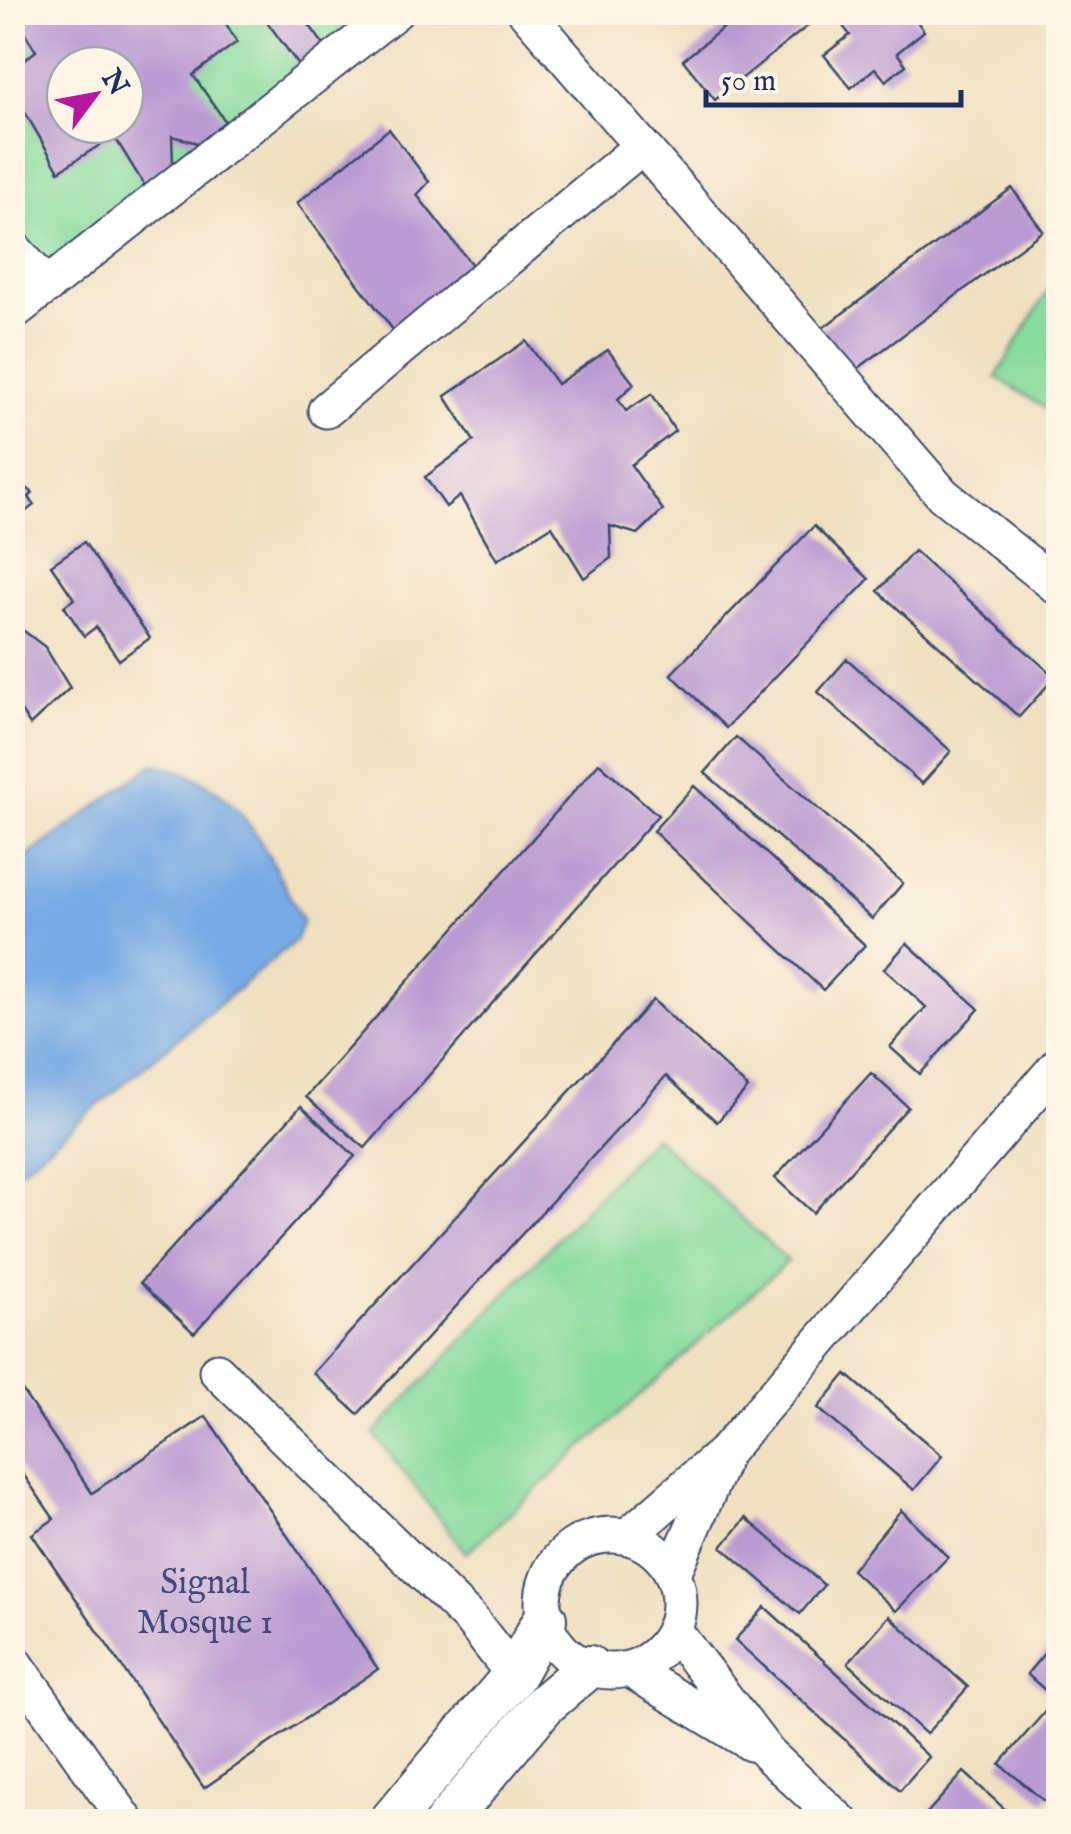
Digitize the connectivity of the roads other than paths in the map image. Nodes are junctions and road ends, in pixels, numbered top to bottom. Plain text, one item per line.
1 (395, 12) edge
2 (526, 12) edge
3 (640, 146) junction
4 (12, 247) edge
5 (47, 286) junction
6 (12, 313) edge
7 (326, 410) dead end
8 (1058, 587) edge
9 (1058, 1064) edge
10 (216, 1371) dead end
11 (727, 1450) junction
12 (628, 1536) junction
13 (673, 1572) junction
14 (545, 1619) junction
15 (674, 1631) junction
16 (12, 1660) edge
17 (588, 1667) junction
18 (631, 1670) junction
19 (514, 1675) junction
20 (768, 1754) junction
21 (127, 1822) edge
22 (390, 1822) edge
23 (446, 1822) edge
24 (840, 1822) edge

1 - 5 street
2 - 3 street
3 - 7 street
3 - 8 street
4 - 5 street
5 - 6 street
9 - 11 street
10 - 19 street
11 - 12 street
11 - 13 street
12 - 13 street
12 - 14 street
13 - 15 street
14 - 17 street
14 - 19 main road
15 - 18 street
15 - 20 street
16 - 21 street
17 - 18 street
17 - 23 main road
18 - 20 street
19 - 22 main road
20 - 24 street

